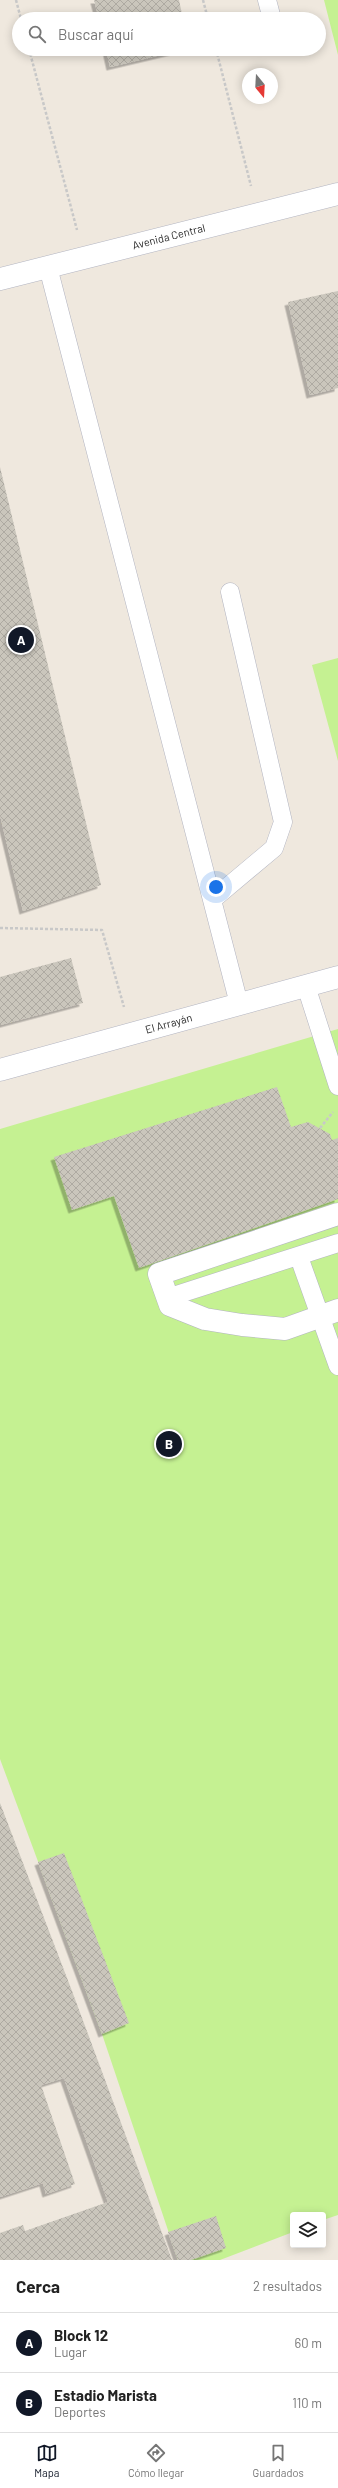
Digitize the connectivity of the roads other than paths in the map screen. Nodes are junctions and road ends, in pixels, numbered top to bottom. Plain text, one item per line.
1 (267, 0) edge
2 (270, 12) edge
3 (338, 194) edge
4 (48, 267) junction
5 (0, 279) edge
6 (230, 592) dead end
7 (212, 900) junction
8 (338, 977) edge
9 (306, 986) junction
10 (239, 1004) junction
11 (0, 1070) edge
12 (338, 1086) edge
13 (338, 1214) edge
14 (338, 1243) edge
15 (299, 1257) junction
16 (167, 1298) junction
17 (329, 1313) edge
18 (338, 1366) edge

1 - 2 lane
3 - 4 street, Avenida Central
4 - 5 street, Avenida Central
4 - 7 lane
6 - 7 lane
7 - 10 lane
8 - 9 street, El Arrayán
9 - 10 street, El Arrayán
9 - 12 lane
10 - 11 street, El Arrayán
13 - 16 street
14 - 15 lane
15 - 16 lane
15 - 17 lane
16 - 17 street
17 - 18 lane

